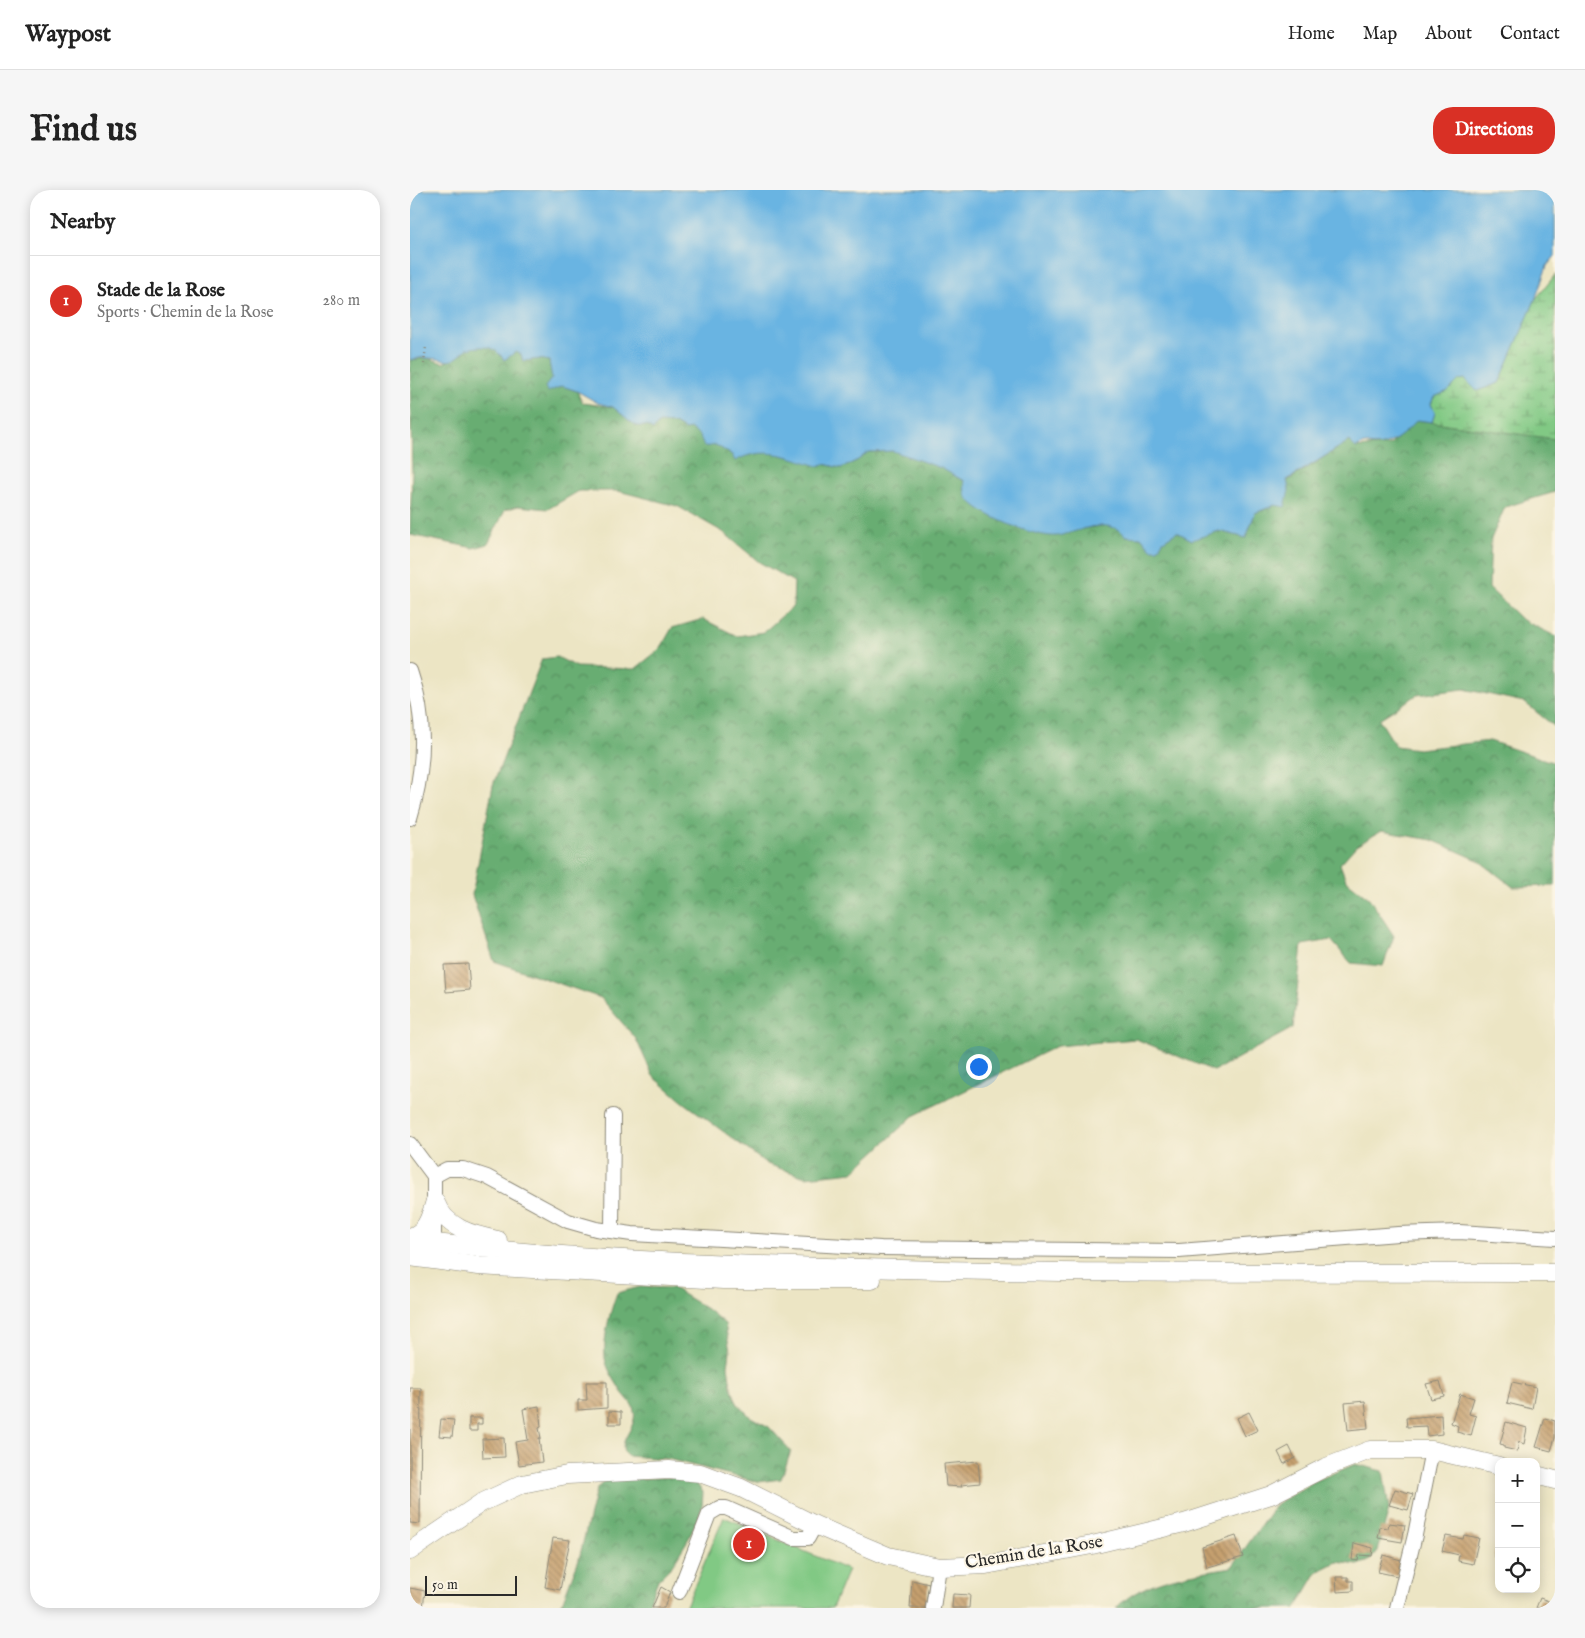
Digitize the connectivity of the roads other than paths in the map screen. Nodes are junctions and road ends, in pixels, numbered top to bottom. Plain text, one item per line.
1 (410, 671) edge
2 (410, 818) edge
3 (614, 1116) dead end
4 (410, 1144) edge
5 (434, 1176) junction
6 (434, 1201) junction
7 (612, 1231) junction
8 (410, 1238) edge
9 (1555, 1238) edge
10 (434, 1245) junction
11 (584, 1256) junction
12 (410, 1257) edge
13 (1555, 1273) edge
14 (1555, 1283) edge
15 (1432, 1450) junction
16 (1495, 1465) edge
17 (1540, 1476) edge
18 (1555, 1480) edge
19 (815, 1525) junction
20 (410, 1551) edge
21 (939, 1567) junction
22 (678, 1592) dead end
23 (934, 1608) edge
24 (1397, 1608) edge

1 - 2 street
3 - 7 street
4 - 5 street
5 - 6 street
5 - 7 street
6 - 8 main road
6 - 10 street
6 - 11 main road
7 - 9 street
8 - 10 main road
10 - 11 main road
10 - 12 main road
10 - 14 main road
11 - 13 main road
15 - 16 main road, Chemin de la Rose
15 - 21 main road, Chemin de la Rose
15 - 24 street
17 - 18 main road
19 - 20 main road, Chemin de la Rose
19 - 21 main road, Chemin de la Rose
19 - 22 street
21 - 23 street

